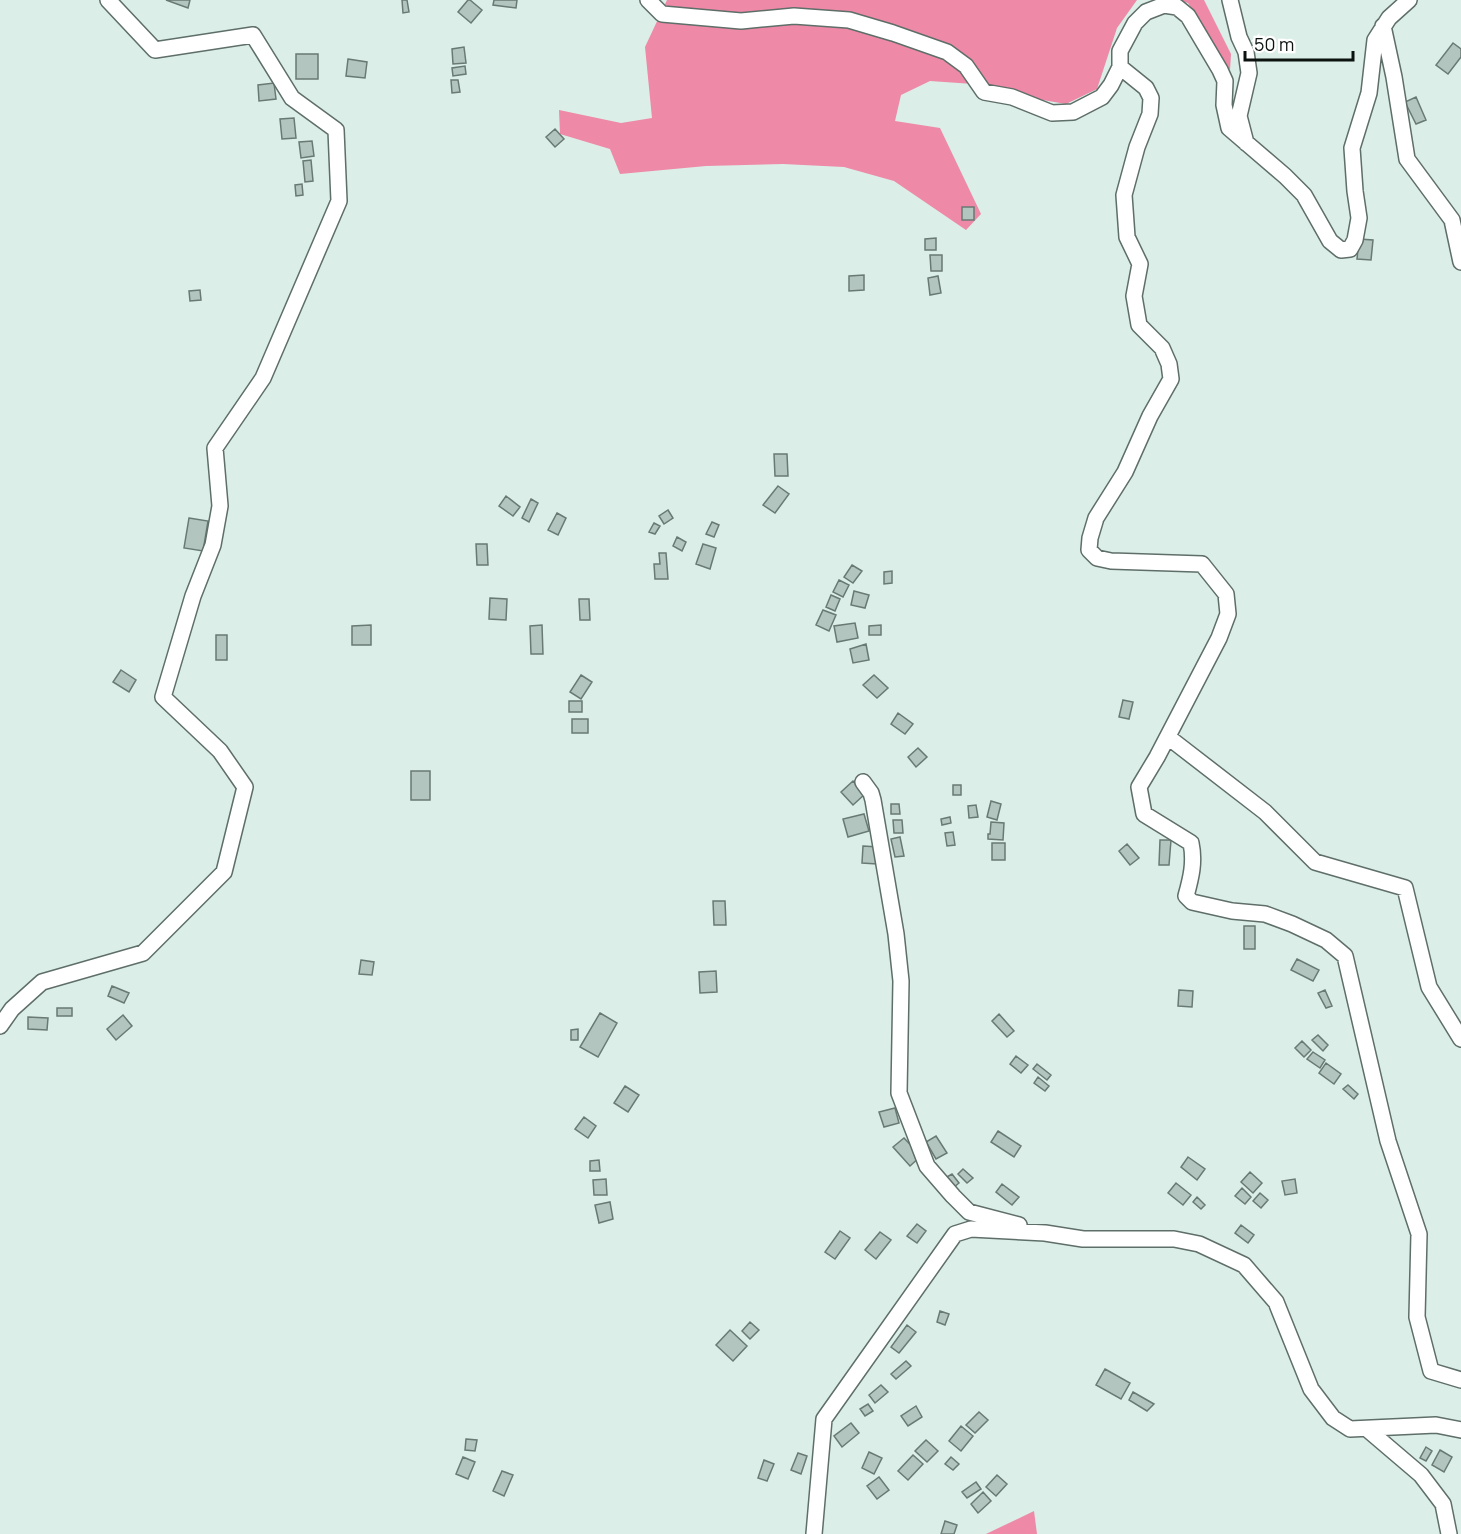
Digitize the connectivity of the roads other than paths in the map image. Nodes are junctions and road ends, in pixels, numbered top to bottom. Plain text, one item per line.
1 (108, 0) edge
2 (648, 0) edge
3 (1230, 0) edge
4 (1409, 0) edge
5 (1383, 26) junction
6 (1120, 67) junction
7 (1246, 143) junction
8 (1461, 262) edge
9 (1167, 737) junction
10 (863, 782) dead end
11 (0, 1026) edge
12 (1461, 1039) edge
13 (1045, 1233) junction
14 (1461, 1380) edge
15 (1367, 1429) junction
16 (1461, 1430) edge
17 (814, 1534) edge
18 (1449, 1534) edge

1 - 11 street
2 - 6 street
3 - 7 street
4 - 5 street
5 - 7 street
5 - 8 street
6 - 7 street
6 - 9 street
9 - 12 street
9 - 14 street
10 - 13 street
13 - 15 street
13 - 17 street
15 - 16 street
15 - 18 street

